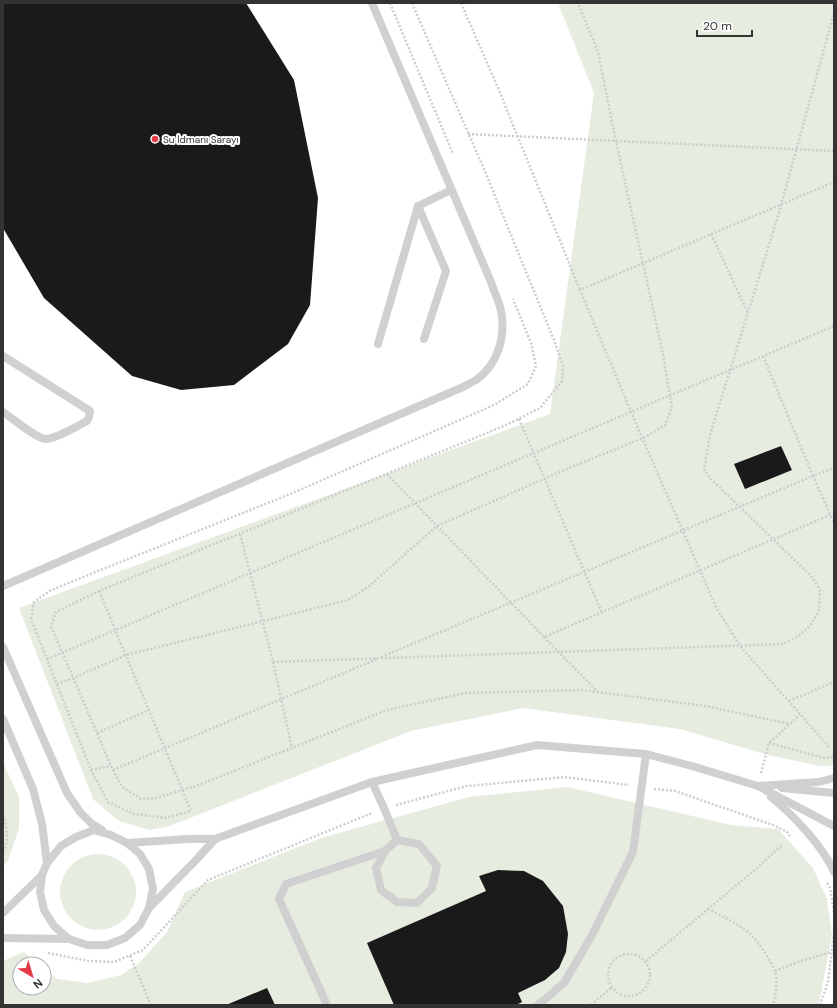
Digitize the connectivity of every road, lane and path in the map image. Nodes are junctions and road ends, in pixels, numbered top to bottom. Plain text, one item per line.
1 (372, 3) edge
2 (412, 3) edge
3 (461, 3) edge
4 (578, 3) edge
5 (834, 13) edge
6 (468, 134) junction
7 (517, 136) junction
8 (616, 140) junction
9 (796, 149) junction
10 (834, 151) edge
11 (834, 182) edge
12 (452, 190) junction
13 (781, 205) junction
14 (418, 206) junction
15 (711, 234) junction
16 (643, 263) junction
17 (580, 290) junction
18 (748, 313) junction
19 (834, 326) edge
20 (424, 339) dead end
21 (378, 344) dead end
22 (3, 356) edge
23 (763, 356) junction
24 (731, 369) junction
25 (670, 395) junction
26 (3, 412) edge
27 (631, 412) junction
28 (519, 419) junction
29 (643, 438) junction
30 (533, 453) junction
31 (834, 468) edge
32 (387, 474) junction
33 (813, 476) junction
34 (544, 478) junction
35 (415, 503) junction
36 (739, 507) junction
37 (830, 515) junction
38 (834, 523) edge
39 (437, 526) junction
40 (683, 531) junction
41 (240, 534) junction
42 (773, 539) junction
43 (700, 571) junction
44 (584, 572) junction
45 (250, 573) junction
46 (3, 586) edge
47 (99, 591) junction
48 (510, 603) junction
49 (602, 613) junction
50 (262, 621) junction
51 (115, 630) junction
52 (544, 638) junction
53 (740, 646) junction
54 (3, 647) edge
55 (62, 652) junction
56 (558, 652) junction
57 (126, 655) junction
58 (379, 658) junction
59 (47, 659) dead end
60 (273, 662) junction
61 (74, 678) junction
62 (834, 682) edge
63 (57, 684) dead end
64 (598, 692) junction
65 (281, 699) junction
66 (789, 701) junction
67 (149, 710) junction
68 (800, 715) junction
69 (3, 719) edge
70 (790, 724) junction
71 (97, 733) junction
72 (769, 743) junction
73 (829, 747) dead end
74 (165, 748) junction
75 (292, 748) junction
76 (646, 754) junction
77 (834, 756) edge
78 (111, 766) junction
79 (91, 770) dead end
80 (113, 770) junction
81 (834, 778) edge
82 (372, 782) junction
83 (758, 786) junction
84 (183, 790) junction
85 (834, 793) edge
86 (191, 811) dead end
87 (3, 816) edge
88 (834, 826) edge
89 (111, 835) junction
90 (215, 839) junction
91 (397, 840) junction
92 (127, 843) junction
93 (783, 844) dead end
94 (385, 851) junction
95 (3, 852) edge
96 (47, 863) junction
97 (834, 872) edge
98 (42, 875) junction
99 (150, 908) junction
100 (708, 909) junction
101 (3, 913) edge
102 (834, 932) edge
103 (3, 938) edge
104 (69, 939) junction
105 (831, 952) junction
106 (130, 956) dead end
107 (646, 961) junction
108 (775, 971) junction
109 (612, 987) junction
110 (151, 1005) edge
111 (326, 1005) edge
112 (538, 1005) edge
113 (591, 1005) edge
114 (773, 1005) edge
115 (820, 1005) edge

1 - 12 lane
2 - 6 path
3 - 7 path
4 - 8 path
5 - 9 path
6 - 7 path
6 - 28 path
7 - 8 path
7 - 17 path
8 - 9 path
8 - 16 path
9 - 10 path
9 - 13 path
11 - 13 path
12 - 14 lane
12 - 46 lane
13 - 15 path
13 - 18 path
14 - 20 lane
14 - 21 lane
15 - 16 path
15 - 18 path
16 - 17 path
16 - 25 path
17 - 27 path
18 - 24 path
19 - 23 path
22 - 26 lane
23 - 24 path
23 - 33 path
24 - 25 path
24 - 36 path
25 - 27 path
25 - 29 path
27 - 29 path
27 - 30 path
28 - 30 path
28 - 32 path
29 - 34 path
29 - 40 path
30 - 34 path
30 - 35 path
31 - 33 path
32 - 35 path
32 - 41 path
33 - 36 path
33 - 37 path
34 - 39 path
34 - 44 path
35 - 39 path
35 - 45 path
36 - 40 path
36 - 42 path
37 - 38 path
37 - 42 path
39 - 48 path
39 - 50 path
40 - 43 path
40 - 44 path
41 - 45 path
41 - 47 path
42 - 43 path
42 - 53 path
43 - 49 path
43 - 53 path
44 - 48 path
44 - 49 path
45 - 50 path
45 - 51 path
47 - 51 path
47 - 55 path
48 - 52 path
48 - 58 path
49 - 52 path
50 - 57 path
50 - 60 path
51 - 55 path
51 - 57 path
52 - 56 path
53 - 56 path
53 - 66 path
54 - 89 lane
55 - 59 path
55 - 61 path
56 - 58 path
56 - 64 path
57 - 61 path
57 - 67 path
58 - 60 path
58 - 65 path
60 - 65 path
61 - 63 path
61 - 71 path
62 - 66 path
64 - 70 path
64 - 75 path
65 - 74 path
65 - 75 path
66 - 68 path
67 - 71 path
67 - 74 path
68 - 70 path
68 - 73 path
69 - 96 lane
70 - 72 path
71 - 78 path
72 - 77 path
72 - 83 path
74 - 80 path
74 - 84 path
75 - 84 path
76 - 82 lane
76 - 83 lane
76 - 112 lane
78 - 79 path
78 - 80 path
80 - 84 path
81 - 83 lane
82 - 90 lane
82 - 91 lane
83 - 85 lane
83 - 88 lane
83 - 97 lane
84 - 86 path
87 - 95 path
89 - 92 lane
89 - 96 lane
90 - 92 lane
90 - 99 lane
91 - 94 lane
91 - 94 lane
92 - 99 lane
93 - 100 path
94 - 111 lane
96 - 98 lane
98 - 101 lane
98 - 104 lane
99 - 104 lane
100 - 107 path
100 - 108 path
102 - 105 path
103 - 104 lane
105 - 108 path
105 - 115 path
106 - 110 path
107 - 109 path
107 - 109 path
108 - 114 path
109 - 113 path

